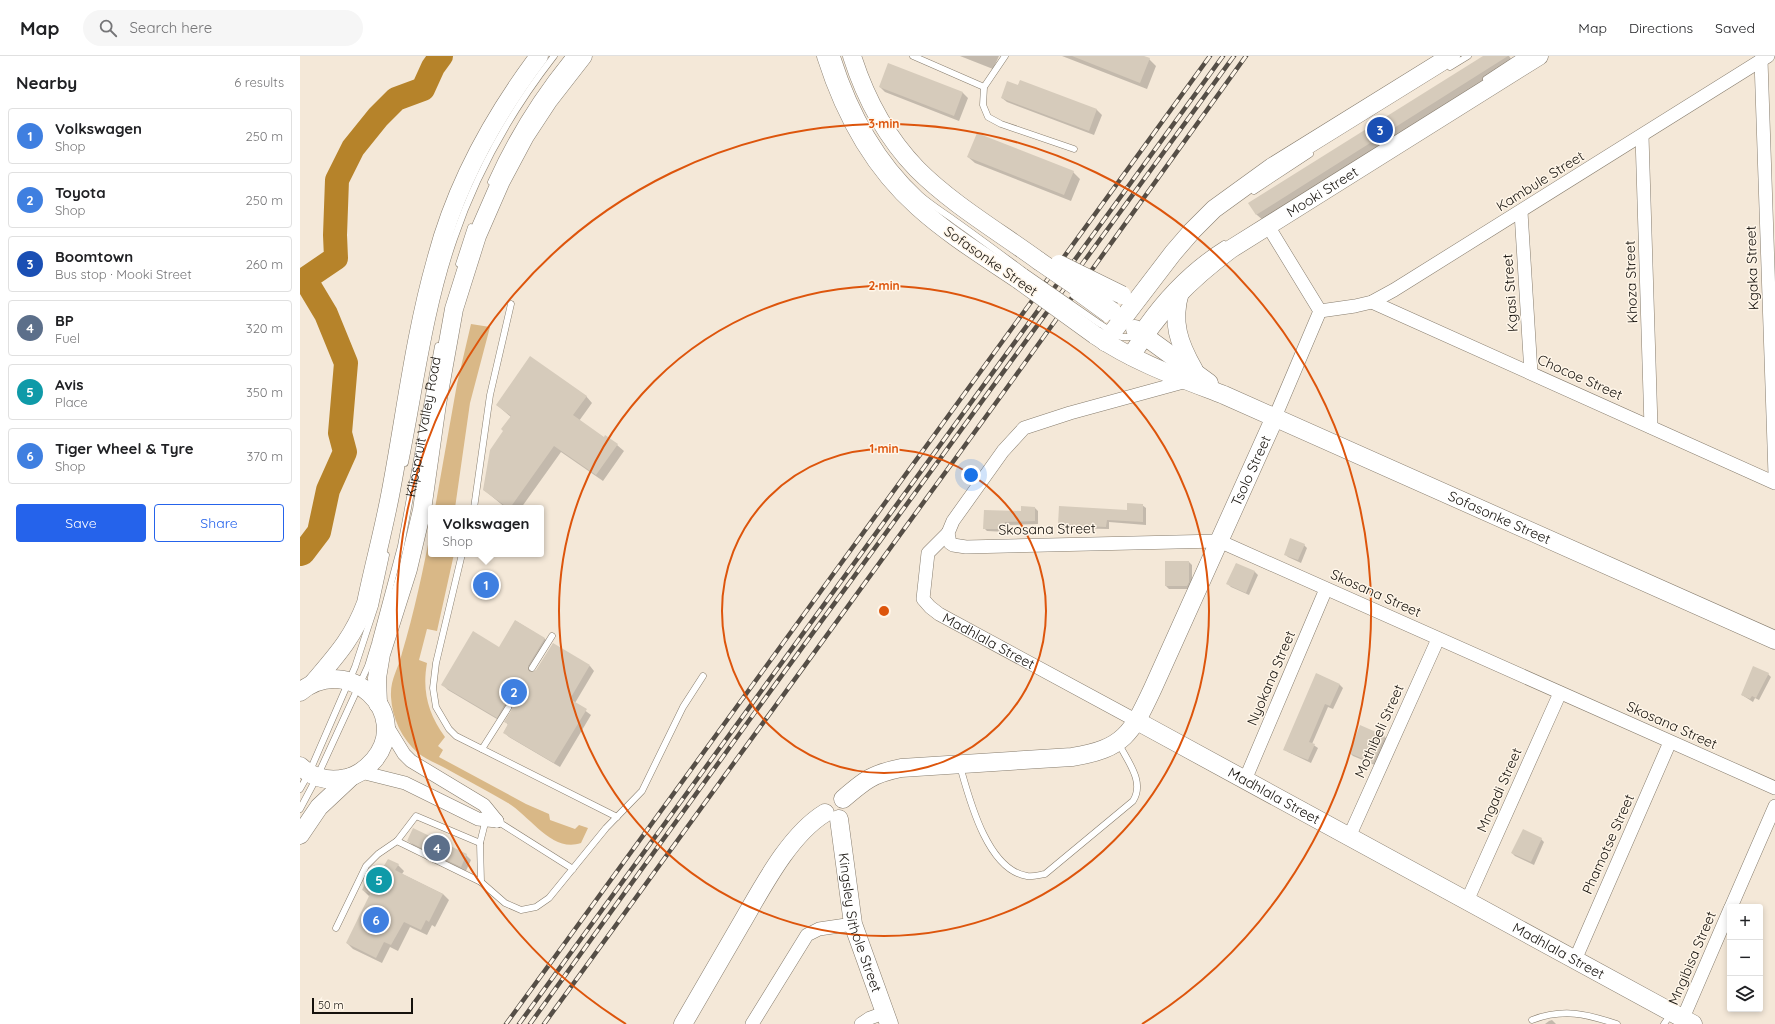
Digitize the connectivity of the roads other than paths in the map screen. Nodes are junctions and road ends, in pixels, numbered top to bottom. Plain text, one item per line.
1 (539, 56) edge
2 (554, 56) edge
3 (569, 56) edge
4 (583, 56) edge
5 (826, 56) edge
6 (836, 56) edge
7 (844, 56) edge
8 (852, 56) edge
9 (913, 56) edge
10 (1005, 56) edge
11 (1468, 56) edge
12 (1521, 56) edge
13 (1539, 56) edge
14 (1765, 58) edge
15 (1447, 63) edge
16 (852, 78) dead end
17 (1480, 82) dead end
18 (856, 86) dead end
19 (984, 87) junction
20 (859, 93) dead end
21 (862, 100) dead end
22 (872, 120) dead end
23 (1642, 136) junction
24 (891, 149) dead end
25 (1074, 149) dead end
26 (1318, 149) dead end
27 (896, 155) dead end
28 (488, 190) dead end
29 (1247, 195) dead end
30 (1521, 212) junction
31 (473, 223) dead end
32 (1210, 223) dead end
33 (1268, 226) junction
34 (1231, 239) dead end
35 (1033, 268) junction
36 (456, 274) dead end
37 (1180, 291) junction
38 (1070, 293) dead end
39 (1133, 300) junction
40 (1372, 302) junction
41 (511, 304) dead end
42 (1320, 311) junction
43 (1116, 327) junction
44 (440, 340) dead end
45 (1131, 356) junction
46 (1531, 373) junction
47 (1191, 376) junction
48 (1274, 417) junction
49 (1651, 427) junction
50 (403, 472) dead end
51 (1775, 475) edge
52 (1775, 482) edge
53 (474, 505) edge
54 (948, 533) junction
55 (1219, 541) junction
56 (388, 547) dead end
57 (461, 557) edge
58 (1326, 589) junction
59 (552, 636) dead end
60 (1438, 639) junction
61 (1775, 640) edge
62 (532, 668) dead end
63 (703, 676) dead end
64 (354, 683) junction
65 (306, 688) edge
66 (1560, 693) junction
67 (378, 704) junction
68 (508, 708) dead end
69 (1138, 721) junction
70 (384, 723) junction
71 (1117, 742) junction
72 (1670, 742) junction
73 (482, 749) junction
74 (960, 764) junction
75 (309, 772) edge
76 (356, 775) junction
77 (1245, 780) junction
78 (1775, 788) edge
79 (300, 789) edge
80 (1775, 806) edge
81 (300, 809) edge
82 (832, 816) junction
83 (491, 817) junction
84 (618, 817) junction
85 (300, 835) edge
86 (1350, 837) junction
87 (397, 841) junction
88 (480, 843) junction
89 (573, 868) junction
90 (481, 882) junction
91 (1467, 901) junction
92 (1733, 904) edge
93 (1727, 916) edge
94 (853, 924) junction
95 (336, 928) dead end
96 (1575, 960) junction
97 (887, 1019) edge
98 (1532, 1020) dead end
99 (1678, 1020) edge
100 (683, 1024) edge
101 (752, 1024) edge
102 (862, 1024) edge
103 (1617, 1024) edge

1 - 65 main road, Klipspruit Valley Road
2 - 50 lane, Klipspruit Valley Road
3 - 28 lane
4 - 67 main road, Klipspruit Valley Road
5 - 35 main road, Sofasonke Street
6 - 35 lane
7 - 16 lane
8 - 35 main road, Sofasonke Street
9 - 19 lane
10 - 19 lane
11 - 15 lane, Mooki Street
12 - 17 lane
13 - 33 main road, Mooki Street
14 - 23 street, Kambule Street
14 - 51 street, Kgaka Street
15 - 39 main road, Mooki Street
18 - 20 lane
19 - 25 lane
21 - 22 lane
23 - 30 street, Kambule Street
23 - 49 street, Khoza Street
24 - 27 lane
26 - 29 lane
30 - 40 street, Kambule Street
30 - 46 street, Kgasi Street
31 - 36 lane
32 - 39 lane, Mooki Street
33 - 37 main road, Mooki Street
33 - 42 street
34 - 43 lane, Mooki Street
35 - 39 main road, bridge
35 - 43 main road, Sofasonke Street, bridge
35 - 43 main road, Sofasonke Street, bridge
37 - 43 main road, Mooki Street
37 - 47 main road
38 - 43 lane, bridge
39 - 43 main road, Mooki Street
40 - 42 street, Kambule Street
40 - 46 street, Chocoe Street
41 - 53 lane
42 - 48 street, Tsolo Street
43 - 45 main road, Mooki Street
43 - 45 main road, Sofasonke Street
43 - 47 main road, Sofasonke Street
44 - 64 lane, Klipspruit Valley Road
45 - 47 main road, Sofasonke Street
46 - 49 street, Chocoe Street
47 - 48 main road, Sofasonke Street
47 - 54 street, Madhlala Street
48 - 55 main road, Tsolo Street
48 - 61 main road, Sofasonke Street
49 - 52 street, Chocoe Street
54 - 55 street, Skosana Street
54 - 69 street, Madhlala Street
55 - 58 street, Skosana Street
55 - 69 main road, Tsolo Street
56 - 64 lane, Klipspruit Valley Road
57 - 73 lane
58 - 60 street, Skosana Street
58 - 77 street, Nyokana Street
59 - 62 lane
60 - 66 street, Skosana Street
60 - 86 street, Mothibeli Street
63 - 84 lane
64 - 65 main road
64 - 67 main road
64 - 75 lane, Klipspruit Valley Road
64 - 75 lane, Klipspruit Valley Road
66 - 72 street, Skosana Street
66 - 91 street, Mngadi Street
67 - 70 main road
68 - 73 lane
69 - 71 main road, Tsolo Street
69 - 77 main road, Madhlala Street
70 - 76 main road
70 - 83 street
71 - 74 main road, Tsolo Street
71 - 74 lane
72 - 78 street, Skosana Street
72 - 96 street, Phamotse Street
73 - 84 lane
74 - 82 main road, Tsolo Street
75 - 76 main road
75 - 79 lane, Klipspruit Valley Road
75 - 81 lane, Klipspruit Valley Road
76 - 83 street
76 - 85 main road
77 - 86 main road, Madhlala Street
80 - 92 street, Mngibisa Street
82 - 94 main road, Kingsley Sithole Street
82 - 100 main road
83 - 88 lane
83 - 89 lane
84 - 89 lane
86 - 91 main road, Madhlala Street
87 - 88 lane
87 - 90 lane
87 - 95 lane
88 - 90 lane
89 - 90 lane
91 - 96 main road, Madhlala Street
93 - 99 street, Mngibisa Street
94 - 97 main road, Kingsley Sithole Street
94 - 101 street
96 - 99 main road, Madhlala Street
97 - 102 street
98 - 103 lane

